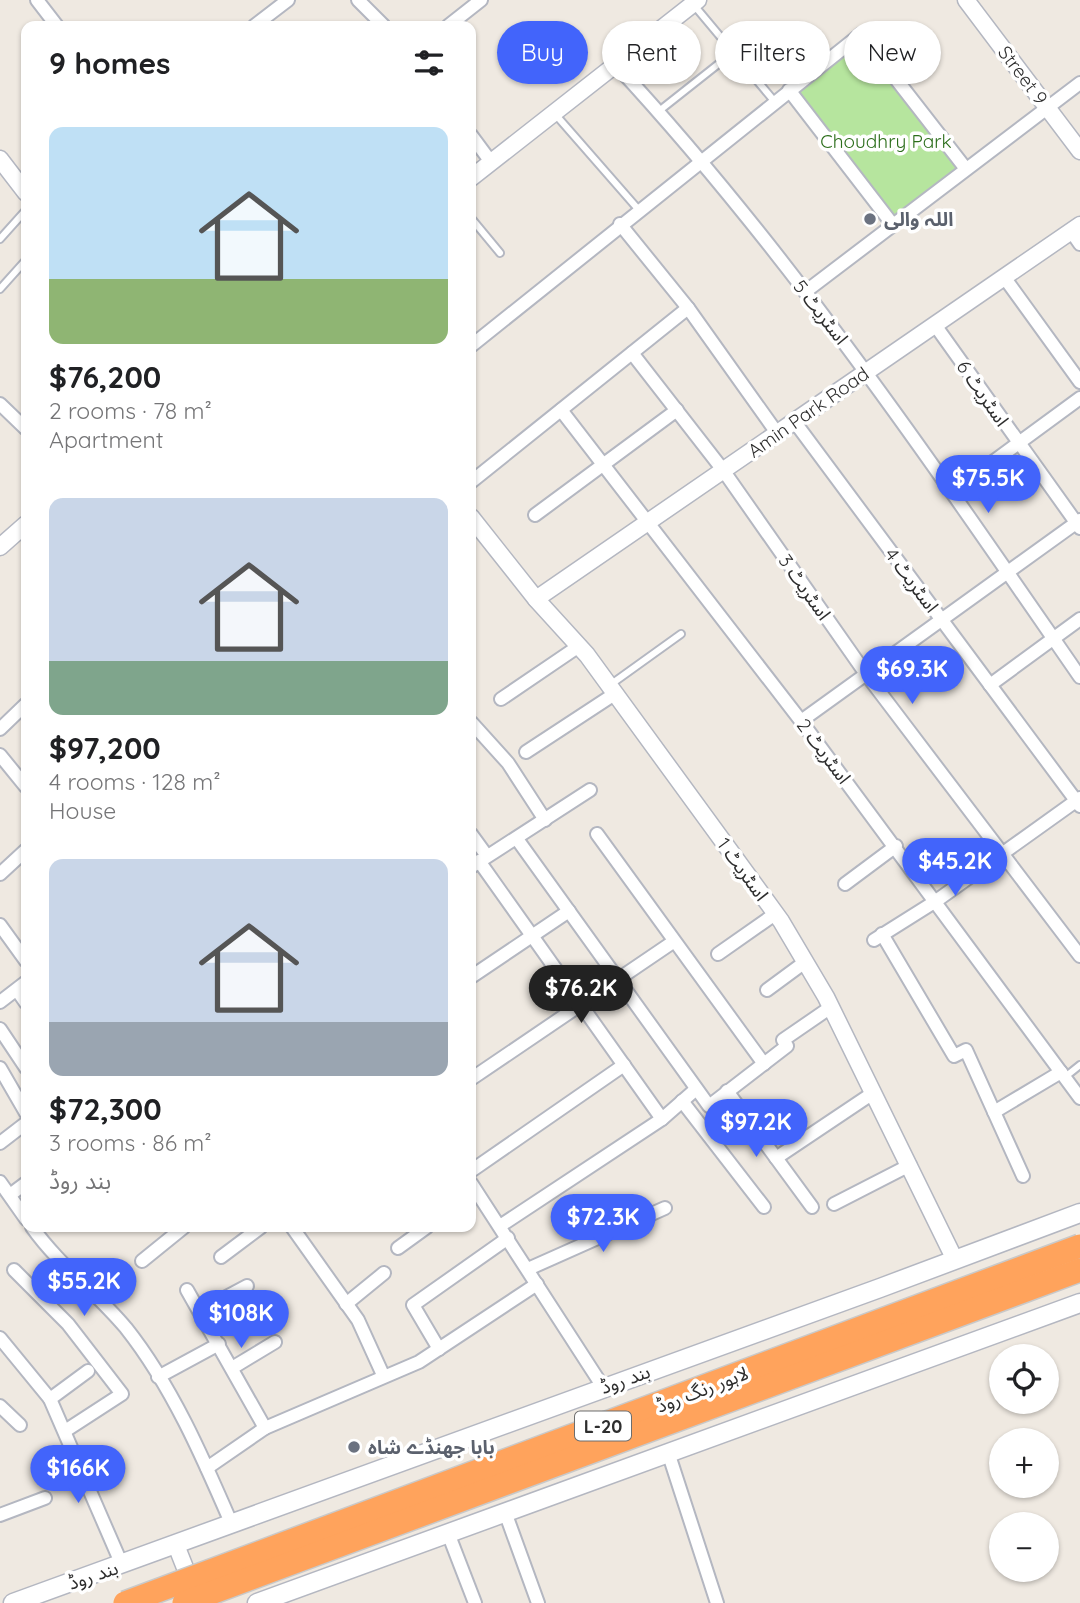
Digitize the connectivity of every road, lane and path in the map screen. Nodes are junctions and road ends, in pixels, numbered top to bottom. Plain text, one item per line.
1 (37, 0) edge
2 (288, 0) edge
3 (358, 0) edge
4 (481, 0) edge
5 (966, 0) edge
6 (695, 2) edge
7 (53, 21) edge
8 (261, 21) edge
9 (379, 21) edge
10 (454, 21) edge
11 (670, 21) edge
12 (715, 28) edge
13 (715, 67) edge
14 (602, 74) edge
15 (1080, 83) edge
16 (634, 84) edge
17 (760, 84) edge
18 (789, 90) junction
19 (775, 102) junction
20 (1047, 107) junction
21 (659, 111) junction
22 (554, 112) junction
23 (476, 142) edge
24 (1079, 149) edge
25 (0, 159) edge
26 (702, 160) junction
27 (491, 162) junction
28 (966, 169) junction
29 (0, 172) edge
30 (476, 174) edge
31 (21, 186) edge
32 (21, 186) edge
33 (638, 209) junction
34 (21, 216) edge
35 (476, 224) edge
36 (620, 224) junction
37 (893, 225) junction
38 (1077, 233) edge
39 (0, 239) edge
40 (500, 253) dead end
41 (21, 266) edge
42 (1004, 277) junction
43 (0, 289) edge
44 (805, 292) junction
45 (688, 308) junction
46 (935, 325) junction
47 (476, 342) edge
48 (632, 352) junction
49 (867, 371) junction
50 (1080, 382) edge
51 (1080, 398) edge
52 (0, 404) edge
53 (561, 410) junction
54 (677, 410) junction
55 (794, 421) junction
56 (21, 424) edge
57 (777, 433) junction
58 (1019, 443) junction
59 (602, 464) junction
60 (723, 470) junction
61 (476, 478) edge
62 (952, 492) junction
63 (535, 515) dead end
64 (648, 522) junction
65 (476, 523) edge
66 (1079, 524) edge
67 (21, 528) edge
68 (0, 547) edge
69 (1008, 573) junction
70 (536, 599) junction
71 (1080, 619) edge
72 (942, 621) junction
73 (681, 634) dead end
74 (1053, 639) junction
75 (579, 646) junction
76 (866, 674) junction
77 (1080, 677) edge
78 (990, 685) junction
79 (613, 689) junction
80 (501, 699) dead end
81 (21, 709) edge
82 (801, 721) junction
83 (476, 728) edge
84 (0, 729) edge
85 (526, 752) dead end
86 (0, 755) edge
87 (21, 781) edge
88 (590, 790) dead end
89 (1079, 802) edge
90 (545, 820) junction
91 (597, 834) dead end
92 (517, 839) junction
93 (896, 846) junction
94 (1004, 853) junction
95 (21, 855) edge
96 (479, 862) edge
97 (0, 874) edge
98 (845, 884) dead end
99 (936, 901) junction
100 (569, 911) junction
101 (775, 914) junction
102 (0, 925) edge
103 (532, 936) junction
104 (673, 942) junction
105 (21, 954) edge
106 (718, 954) dead end
107 (1080, 956) edge
108 (805, 962) junction
109 (476, 974) edge
110 (617, 980) junction
111 (21, 986) edge
112 (767, 990) dead end
113 (0, 1002) edge
114 (581, 1005) junction
115 (831, 1007) junction
116 (0, 1029) edge
117 (21, 1060) edge
118 (764, 1064) junction
119 (624, 1065) junction
120 (1080, 1065) edge
121 (0, 1068) edge
122 (1063, 1074) junction
123 (476, 1076) edge
124 (695, 1090) junction
125 (727, 1091) junction
126 (873, 1093) junction
127 (1080, 1098) edge
128 (682, 1101) junction
129 (21, 1104) edge
130 (994, 1112) junction
131 (662, 1119) junction
132 (21, 1127) edge
133 (0, 1143) edge
134 (776, 1158) junction
135 (910, 1165) junction
136 (476, 1168) edge
137 (1023, 1175) dead end
138 (0, 1182) edge
139 (21, 1187) edge
140 (476, 1194) edge
141 (10, 1195) junction
142 (834, 1204) dead end
143 (764, 1207) dead end
144 (665, 1208) dead end
145 (812, 1208) dead end
146 (21, 1212) edge
147 (1080, 1213) edge
148 (500, 1226) junction
149 (35, 1232) edge
150 (178, 1232) edge
151 (254, 1232) edge
152 (296, 1232) edge
153 (420, 1232) edge
154 (508, 1238) junction
155 (1080, 1246) edge
156 (398, 1248) dead end
157 (221, 1257) dead end
158 (955, 1260) junction
159 (142, 1261) dead end
160 (528, 1269) junction
161 (1080, 1269) edge
162 (14, 1270) dead end
163 (384, 1273) dead end
164 (537, 1284) junction
165 (247, 1286) dead end
166 (187, 1290) dead end
167 (1080, 1303) edge
168 (346, 1304) junction
169 (200, 1311) junction
170 (0, 1338) edge
171 (275, 1342) dead end
172 (219, 1343) junction
173 (439, 1349) junction
174 (232, 1368) junction
175 (88, 1371) dead end
176 (383, 1375) junction
177 (158, 1377) junction
178 (603, 1387) junction
179 (50, 1399) junction
180 (0, 1406) edge
181 (20, 1425) dead end
182 (265, 1427) junction
183 (65, 1431) junction
184 (668, 1452) junction
185 (207, 1468) junction
186 (44, 1498) dead end
187 (505, 1511) junction
188 (0, 1514) edge
189 (232, 1525) junction
190 (448, 1533) junction
191 (176, 1545) junction
192 (122, 1565) junction
193 (13, 1603) edge
194 (125, 1603) edge
195 (184, 1603) edge
196 (199, 1603) edge
197 (257, 1603) edge
198 (475, 1603) edge
199 (538, 1603) edge
200 (717, 1603) edge

1 - 7 street
2 - 8 street
3 - 9 street
4 - 10 street
5 - 20 street, Street 9
6 - 11 street
6 - 12 lane
13 - 21 lane
14 - 22 street
15 - 20 street
16 - 21 street, اسٹریٹ 5
17 - 19 lane
18 - 19 street
18 - 28 street
18 - 37 street
19 - 26 street
20 - 24 street, Street 9
20 - 28 street
21 - 26 street, اسٹریٹ 5
22 - 27 street
22 - 33 lane
23 - 27 street
25 - 31 street
26 - 33 street
26 - 44 street, اسٹریٹ 5
27 - 30 street
28 - 37 street
29 - 32 street
33 - 36 street
34 - 39 lane
35 - 40 lane
36 - 45 street
36 - 47 street
37 - 44 street
38 - 42 street, Amin Park Road
41 - 43 lane
42 - 46 street, Amin Park Road
42 - 50 street
44 - 49 street, اسٹریٹ 5
45 - 48 street
45 - 57 street
46 - 49 street, Amin Park Road
46 - 58 street, اسٹریٹ 6
48 - 53 street
48 - 54 street, اسٹریٹ 3
49 - 55 street, Amin Park Road
49 - 62 street, اسٹریٹ 5
51 - 58 street
52 - 56 street
53 - 59 street, اسٹریٹ 2
53 - 61 street
54 - 59 street
54 - 60 street, اسٹریٹ 3
55 - 57 street, Amin Park Road
55 - 72 street, اسٹریٹ 4
57 - 60 street, Amin Park Road
58 - 62 street
58 - 66 street, اسٹریٹ 6
59 - 63 street
59 - 64 street, اسٹریٹ 2
60 - 64 street, Amin Park Road
60 - 76 street, اسٹریٹ 3
62 - 69 street, اسٹریٹ 5
64 - 70 street, Amin Park Road
64 - 82 street, اسٹریٹ 2
65 - 70 street, اسٹریٹ 1
66 - 69 street
67 - 68 street
69 - 72 street
69 - 74 street, اسٹریٹ 5
70 - 75 street, اسٹریٹ 1
71 - 74 street
72 - 76 street
72 - 78 street, اسٹریٹ 4
73 - 79 lane
74 - 77 street, اسٹریٹ 5
74 - 78 street
75 - 79 street, اسٹریٹ 1
75 - 80 street
76 - 82 street
76 - 94 street, اسٹریٹ 3
78 - 89 street, اسٹریٹ 4
79 - 85 street
79 - 101 street, اسٹریٹ 1
81 - 84 street
82 - 93 street, اسٹریٹ 2
83 - 90 street
86 - 87 street
88 - 90 street
89 - 94 street
90 - 92 street
91 - 104 street
92 - 96 street
92 - 100 street
93 - 98 street
93 - 99 street, اسٹریٹ 2
94 - 99 street
94 - 107 street, اسٹریٹ 3
95 - 97 street
96 - 103 street
99 - 122 street, اسٹریٹ 2
99 - 130 street
100 - 103 street
100 - 110 street
101 - 106 street
101 - 108 street, اسٹریٹ 1
102 - 105 street
103 - 109 street
103 - 114 street
104 - 110 street
104 - 118 street
108 - 112 street
108 - 115 street, اسٹریٹ 1
110 - 114 street
110 - 124 street
111 - 113 street
114 - 119 street
114 - 123 street
115 - 118 street
115 - 126 street, اسٹریٹ 1
116 - 117 street
118 - 125 street
119 - 131 street
119 - 136 street
120 - 122 lane
121 - 129 street
122 - 127 street, اسٹریٹ 2
122 - 130 street
124 - 125 street
124 - 128 street
125 - 134 street
126 - 134 street
126 - 135 street, اسٹریٹ 1
128 - 131 street
128 - 143 street
130 - 137 street
131 - 148 street
132 - 133 street
134 - 145 street
135 - 142 street
135 - 158 street, اسٹریٹ 1
138 - 141 street
139 - 141 street
140 - 148 street
141 - 146 street
144 - 160 street
147 - 158 main road, بند روڈ
148 - 154 street
149 - 177 street
150 - 159 street
151 - 157 street
152 - 168 street
153 - 156 street
154 - 160 street
154 - 173 street
155 - 194 highway, لاہور رنگ روڈ / L-20, bridge
158 - 178 main road, بند روڈ
160 - 164 street
161 - 195 highway, لاہور رنگ روڈ / L-20, bridge
162 - 183 street
163 - 168 street
164 - 173 street
164 - 178 street
165 - 169 street
166 - 169 street
167 - 184 main road
168 - 176 street
169 - 172 street
170 - 179 street
171 - 174 street
172 - 174 street
172 - 177 street
173 - 176 street
174 - 182 street
175 - 179 street
176 - 182 street
177 - 185 street
178 - 189 main road, بند روڈ
179 - 183 street
180 - 181 street
182 - 185 street
183 - 192 street
184 - 187 main road
184 - 200 street
185 - 189 street
186 - 188 street
187 - 190 main road
187 - 199 street
189 - 191 main road, بند روڈ
190 - 197 main road
190 - 198 street
191 - 192 main road, بند روڈ
191 - 196 street
192 - 193 main road, بند روڈ

